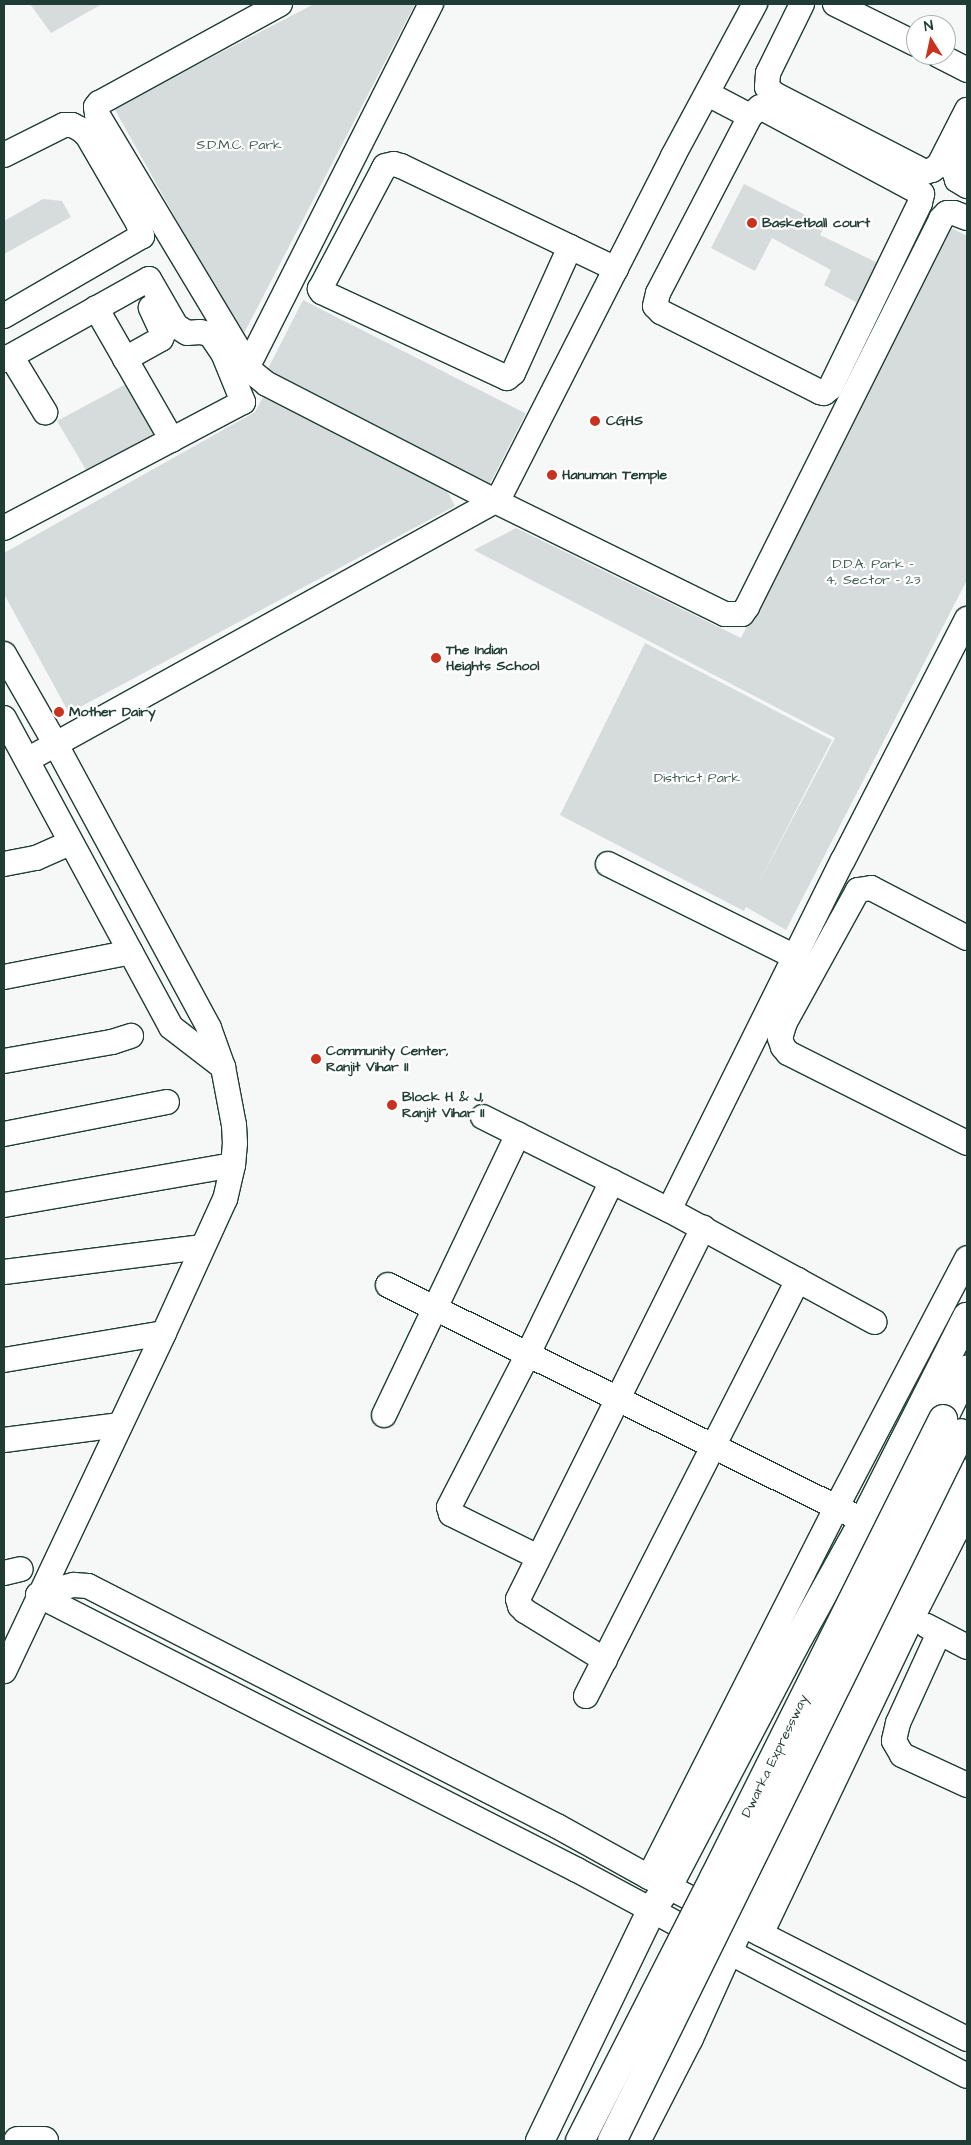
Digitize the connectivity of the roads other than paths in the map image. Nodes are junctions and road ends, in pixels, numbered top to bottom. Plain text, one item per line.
1 (280, 4) edge
2 (432, 4) edge
3 (755, 4) edge
4 (802, 4) edge
5 (835, 4) edge
6 (906, 39) edge
7 (708, 94) junction
8 (967, 110) edge
9 (750, 116) junction
10 (967, 149) edge
11 (4, 155) edge
12 (967, 186) edge
13 (967, 218) edge
14 (570, 247) junction
15 (616, 269) junction
16 (139, 286) junction
17 (96, 308) junction
18 (4, 316) edge
19 (7, 358) edge
20 (125, 359) junction
21 (248, 366) junction
22 (45, 412) dead end
23 (172, 440) junction
24 (495, 501) junction
25 (4, 528) edge
26 (967, 620) edge
27 (4, 654) edge
28 (4, 718) edge
29 (55, 743) junction
30 (27, 760) junction
31 (70, 843) junction
32 (4, 864) edge
33 (608, 864) dead end
34 (967, 938) edge
35 (131, 952) junction
36 (795, 957) junction
37 (4, 977) edge
38 (132, 1036) dead end
39 (4, 1061) edge
40 (223, 1067) junction
41 (166, 1102) dead end
42 (483, 1117) dead end
43 (4, 1134) edge
44 (518, 1134) junction
45 (967, 1143) edge
46 (233, 1165) junction
47 (612, 1181) junction
48 (4, 1205) edge
49 (669, 1210) junction
50 (703, 1228) junction
51 (202, 1247) junction
52 (967, 1258) edge
53 (4, 1272) edge
54 (798, 1280) junction
55 (388, 1285) dead end
56 (435, 1308) junction
57 (967, 1317) edge
58 (874, 1322) dead end
59 (164, 1333) junction
60 (528, 1354) junction
61 (4, 1360) edge
62 (967, 1370) edge
63 (618, 1400) junction
64 (384, 1415) dead end
65 (957, 1424) edge
66 (120, 1425) junction
67 (4, 1440) edge
68 (713, 1447) junction
69 (967, 1474) edge
70 (836, 1508) junction
71 (967, 1510) edge
72 (864, 1520) junction
73 (538, 1557) junction
74 (38, 1595) junction
75 (912, 1618) junction
76 (939, 1633) junction
77 (967, 1648) edge
78 (605, 1660) junction
79 (4, 1668) edge
80 (586, 1696) dead end
81 (967, 1785) edge
82 (591, 1843) junction
83 (577, 1870) junction
84 (659, 1882) junction
85 (652, 1909) junction
86 (751, 1929) junction
87 (729, 1952) junction
88 (967, 2039) edge
89 (967, 2076) edge
90 (18, 2141) edge
91 (44, 2141) edge
92 (540, 2141) edge
93 (580, 2141) edge
94 (612, 2141) edge
95 (636, 2141) edge

1 - 21 street
2 - 21 street
3 - 7 street
4 - 8 street
5 - 6 street
7 - 9 street
7 - 15 street
9 - 9 street
10 - 12 street
11 - 18 street
13 - 24 street
14 - 14 street
14 - 15 street
15 - 24 street
16 - 17 street
16 - 20 street
16 - 23 street
17 - 19 street
17 - 20 street
19 - 22 street
20 - 23 street
21 - 24 street
23 - 25 street
24 - 29 street
26 - 36 street
27 - 29 street
28 - 30 street
29 - 30 street
29 - 40 street
30 - 31 street
31 - 32 street
31 - 35 street
33 - 36 street
34 - 45 street
35 - 37 street
35 - 40 street
36 - 49 street
38 - 39 street
40 - 46 street
41 - 43 street
42 - 44 street
44 - 47 street
44 - 56 street
46 - 48 street
46 - 51 street
47 - 49 street
47 - 60 street
49 - 50 street
50 - 54 street
50 - 63 street
51 - 53 street
51 - 59 street
52 - 70 street
54 - 58 street
54 - 68 street
55 - 56 street
56 - 60 street
56 - 64 street
57 - 72 main road
59 - 61 street
59 - 66 street
60 - 63 street
60 - 73 street
62 - 65 main road, Dwarka Expressway
63 - 68 street
63 - 73 street
65 - 93 main road, Dwarka Expressway, bridge
65 - 94 main road, Dwarka Expressway, bridge
66 - 67 street
66 - 74 street
68 - 70 street
68 - 78 street
69 - 86 main road
70 - 72 street
70 - 84 street
71 - 75 street
72 - 84 main road
73 - 78 street
74 - 79 street
74 - 82 street
74 - 83 street
75 - 76 street
75 - 86 street
76 - 77 street
76 - 81 street
78 - 80 street
82 - 83 street
82 - 84 street
83 - 85 street
84 - 85 main road
84 - 86 street
85 - 87 street
85 - 92 main road
86 - 87 main road
86 - 88 street
87 - 89 street
87 - 95 main road
90 - 91 main road

